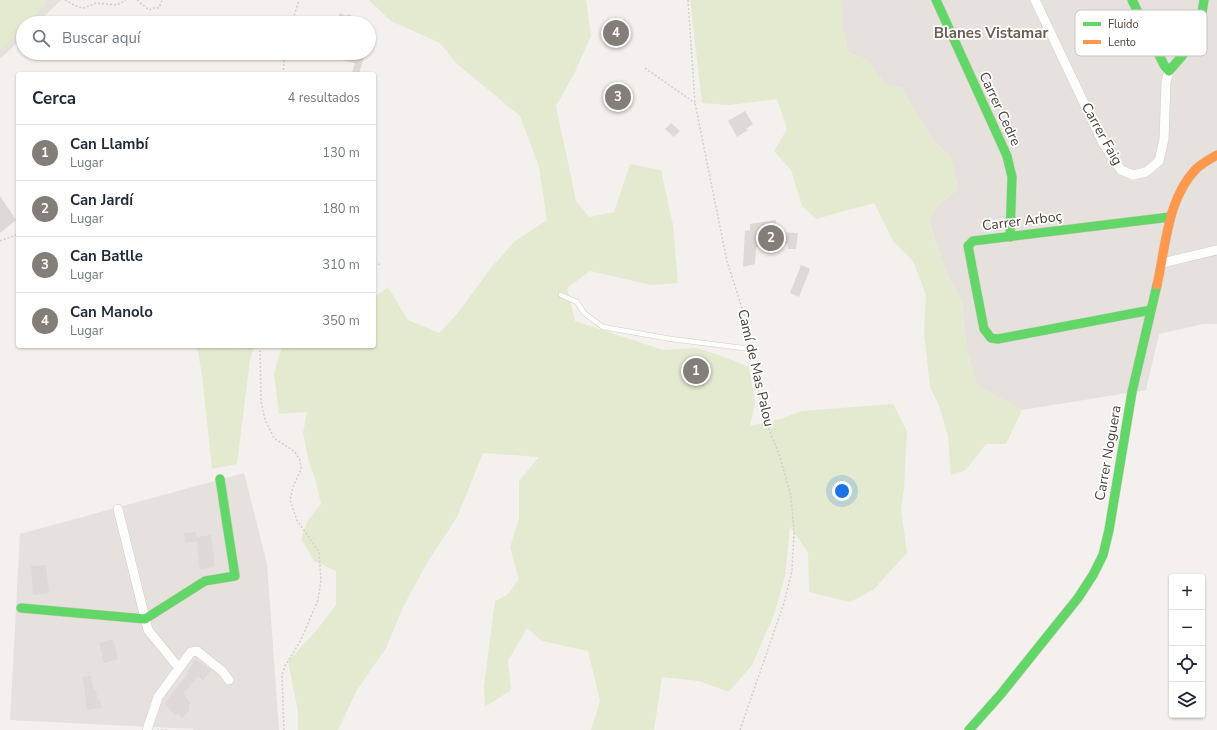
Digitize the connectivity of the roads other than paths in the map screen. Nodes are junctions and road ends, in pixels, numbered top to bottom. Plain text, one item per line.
1 (936, 0) edge
2 (1035, 0) edge
3 (1132, 0) edge
4 (1204, 0) edge
5 (1137, 10) edge
6 (1202, 10) edge
7 (1160, 56) edge
8 (1182, 56) edge
9 (1169, 71) junction
10 (1217, 147) edge
11 (1215, 156) edge
12 (1170, 217) junction
13 (1010, 237) junction
14 (1217, 250) edge
15 (1162, 263) junction
16 (561, 295) dead end
17 (1151, 310) junction
18 (751, 346) road end
19 (220, 479) dead end
20 (118, 509) dead end
21 (21, 608) dead end
22 (145, 619) junction
23 (179, 668) junction
24 (229, 680) dead end
25 (147, 730) edge
26 (968, 730) edge

1 - 13 street, Carrer Cedre
2 - 9 street, Carrer Faig
3 - 5 street
4 - 6 street
7 - 9 street
8 - 9 street
10 - 11 street
11 - 12 street, Carrer Noguera
12 - 13 street, Carrer Arboç
12 - 15 street, Carrer Noguera
13 - 17 street, Carrer Arboç
14 - 15 street
15 - 17 street, Carrer Noguera
16 - 18 lane
17 - 26 street, Carrer Noguera
19 - 22 street
20 - 22 street
21 - 22 street
22 - 23 street
23 - 24 street
23 - 25 street

